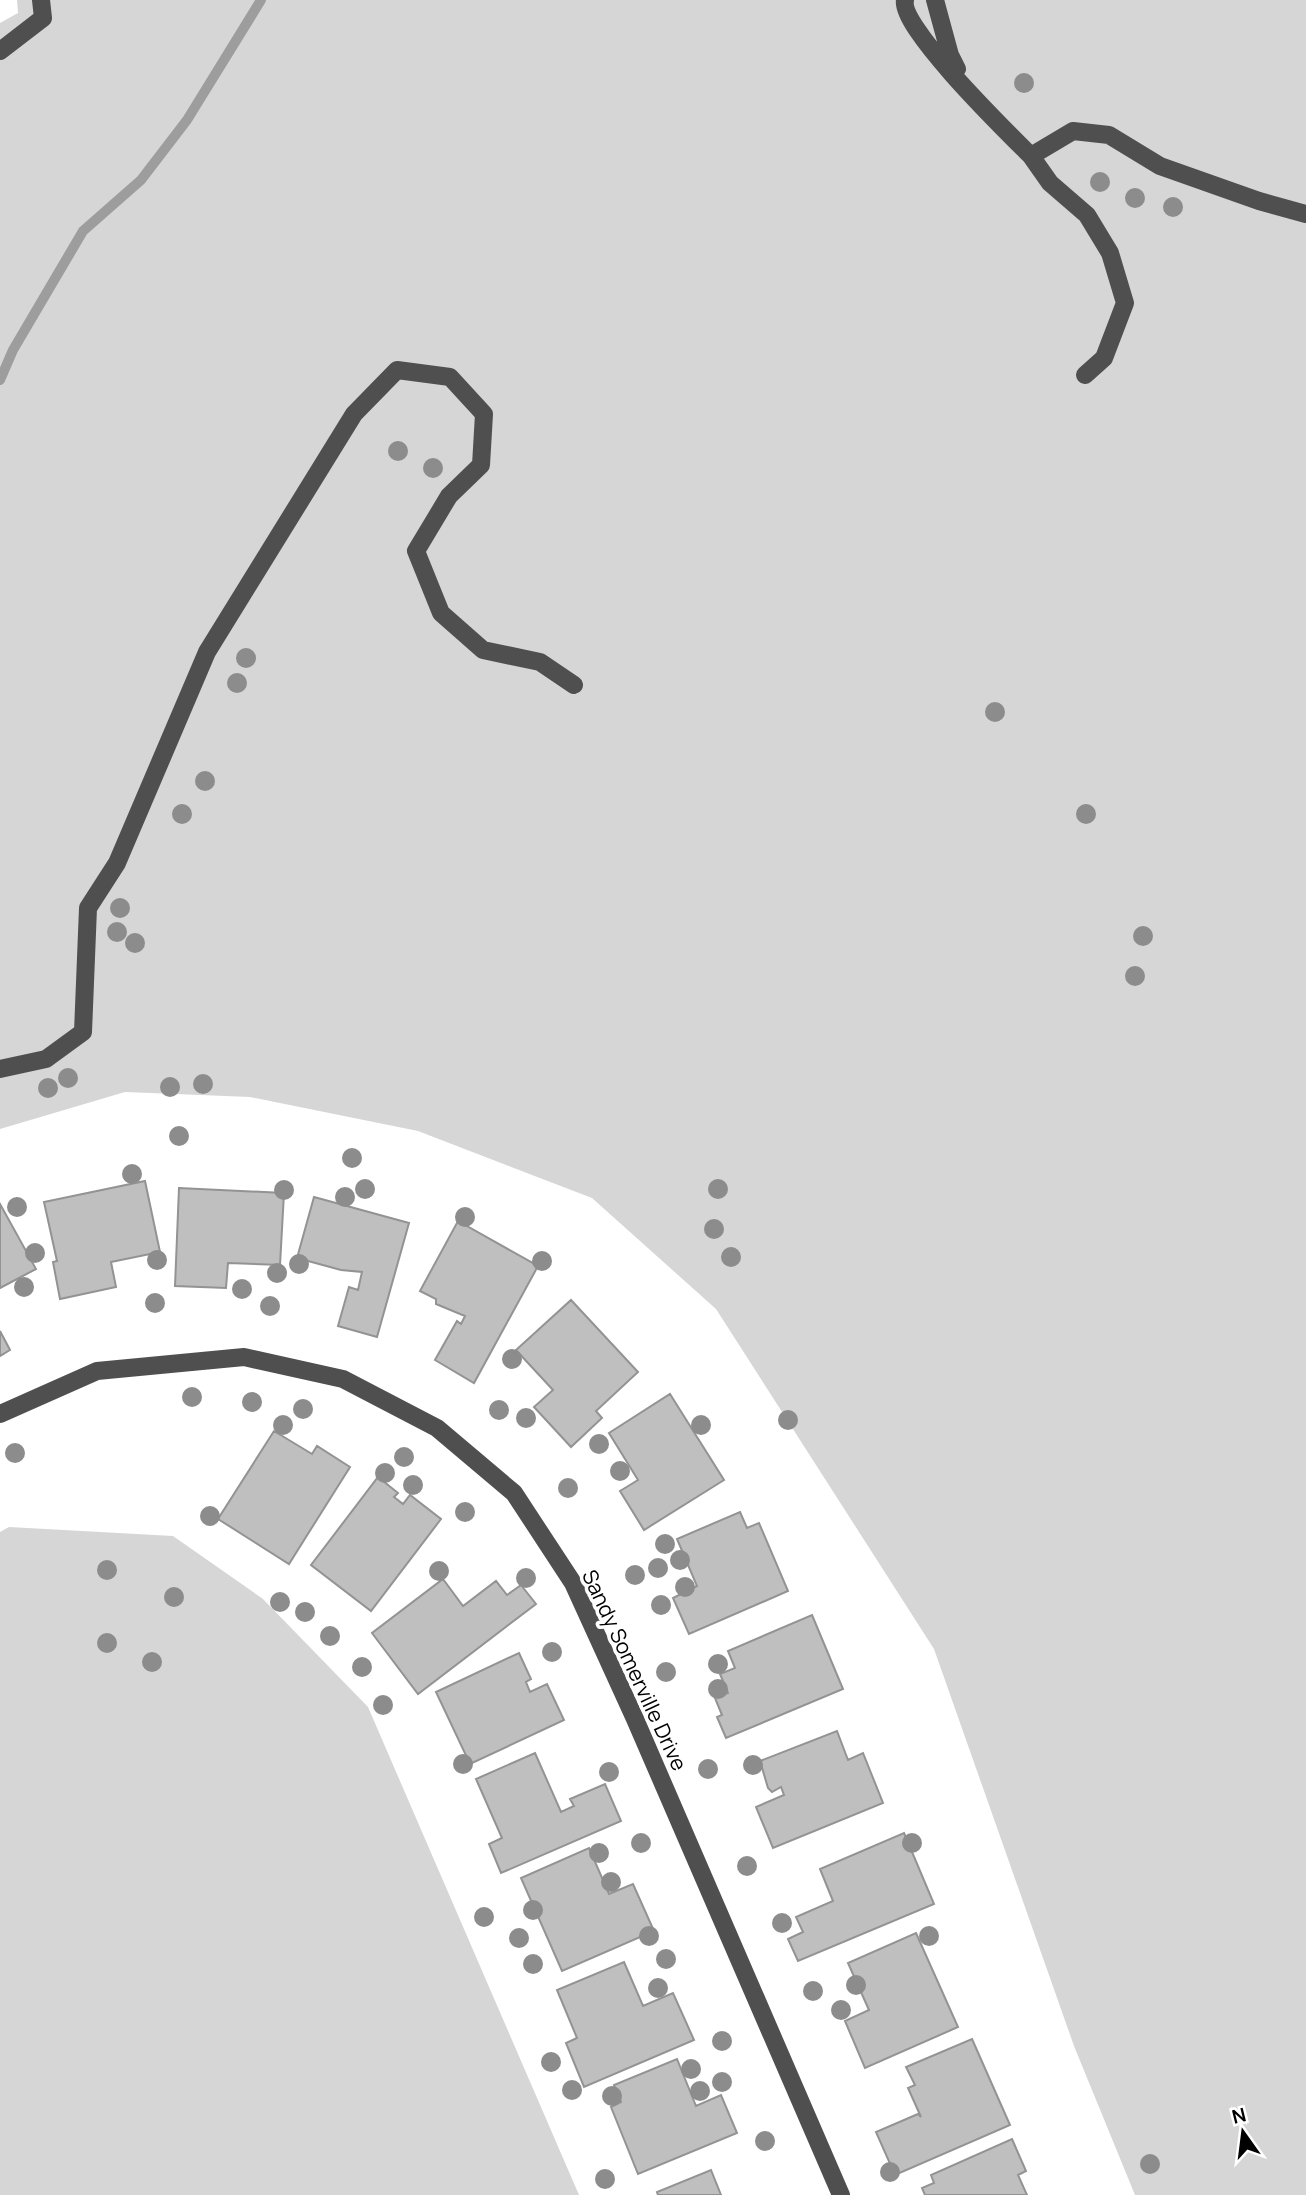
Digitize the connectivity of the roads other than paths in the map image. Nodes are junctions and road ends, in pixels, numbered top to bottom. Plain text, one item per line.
1 (41, 0) edge
2 (905, 0) edge
3 (935, 0) edge
4 (0, 51) edge
5 (973, 97) junction
6 (1031, 156) junction
7 (1306, 215) edge
8 (1085, 376) dead end
9 (574, 685) dead end
10 (0, 1069) edge
11 (0, 1414) edge
12 (841, 2195) edge

1 - 4 street
2 - 5 street
3 - 5 street
5 - 6 street
6 - 7 street
6 - 8 street
9 - 10 street
11 - 12 street, Sandy Somerville Drive

